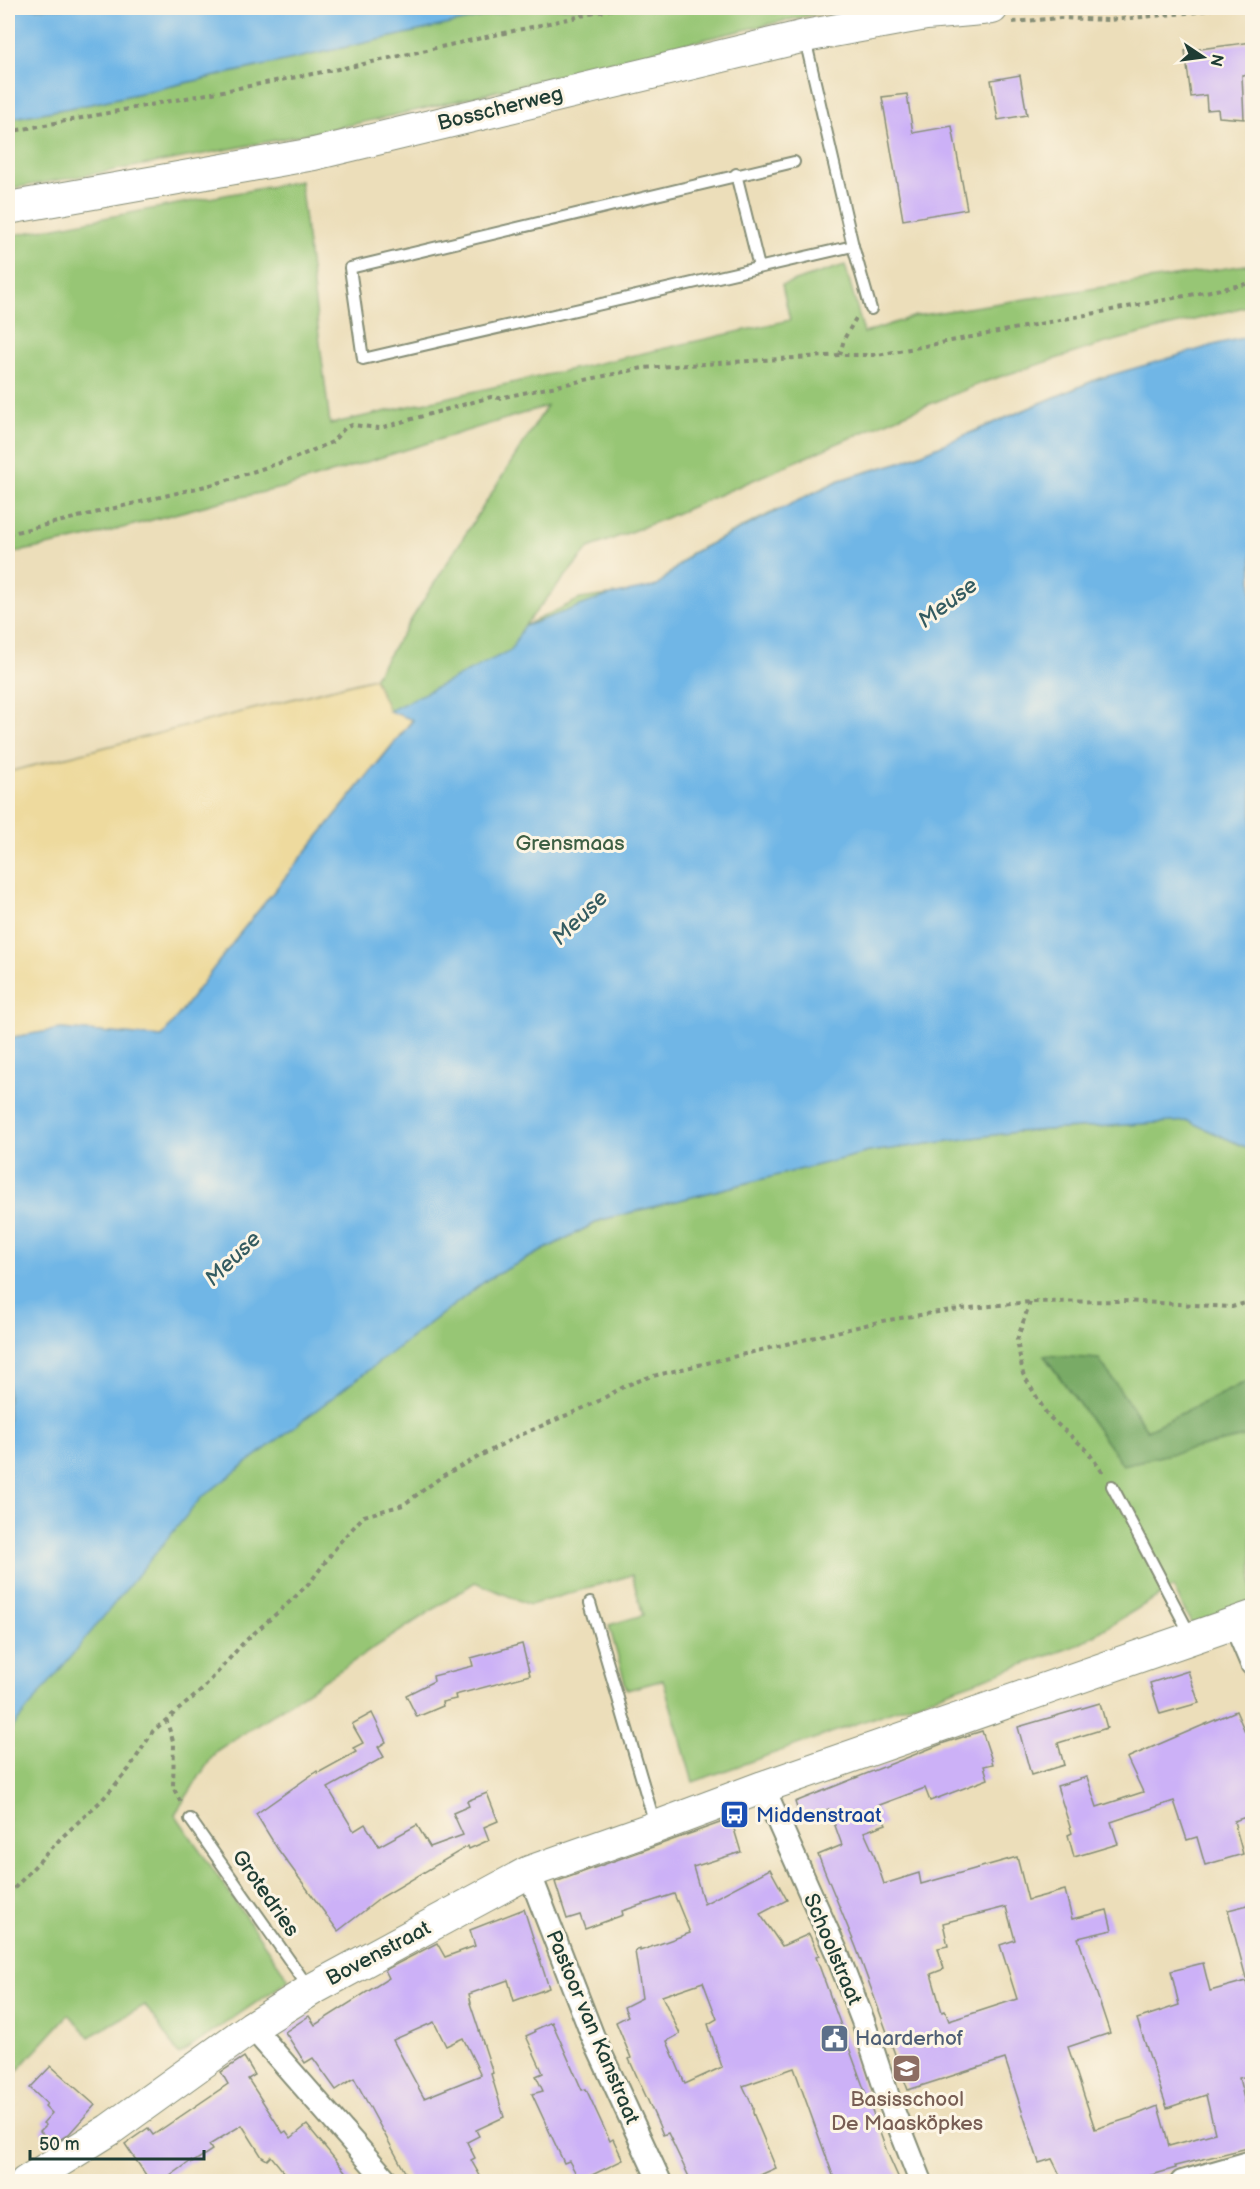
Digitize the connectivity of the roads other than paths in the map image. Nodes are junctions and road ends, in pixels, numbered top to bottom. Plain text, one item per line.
1 (993, 8) edge
2 (804, 36) junction
3 (794, 162) dead end
4 (736, 174) junction
5 (8, 208) edge
6 (853, 246) junction
7 (759, 267) junction
8 (869, 303) road end
9 (1112, 1486) road end
10 (590, 1603) dead end
11 (1244, 1621) edge
12 (1192, 1639) junction
13 (1252, 1664) edge
14 (763, 1787) junction
15 (190, 1819) road end
16 (656, 1827) junction
17 (530, 1872) junction
18 (311, 1990) junction
19 (252, 2027) junction
20 (1252, 2162) edge
21 (26, 2181) edge
22 (388, 2181) edge
23 (660, 2181) edge
24 (921, 2181) edge
25 (1182, 2181) edge

1 - 2 street, Bosscherweg
2 - 5 street, Bosscherweg
2 - 6 lane
3 - 4 lane
4 - 7 lane
4 - 7 lane
6 - 7 lane
6 - 8 lane
9 - 12 lane
10 - 16 lane
11 - 12 street
11 - 13 street
12 - 14 street
14 - 16 street, Bovenstraat
14 - 24 street, Schoolstraat
15 - 18 lane, Grotedries
16 - 17 street, Bovenstraat
17 - 18 street, Bovenstraat
17 - 23 street, Pastoor van Kanstraat
18 - 19 street, Bovenstraat
19 - 21 street, Bovenstraat
19 - 22 street
20 - 25 street

